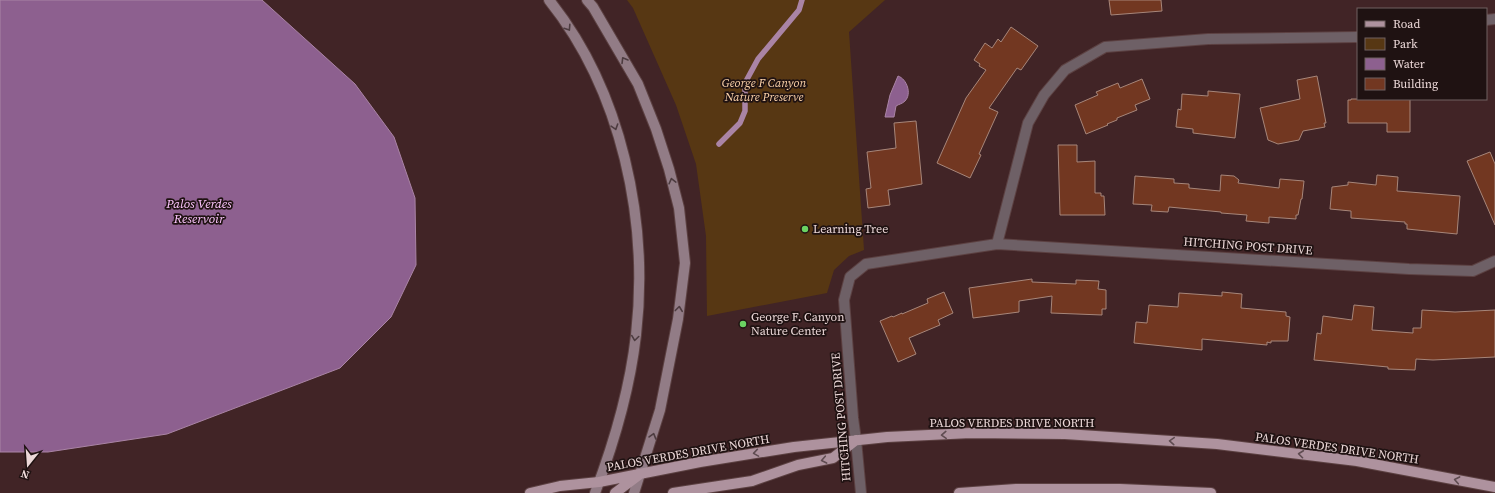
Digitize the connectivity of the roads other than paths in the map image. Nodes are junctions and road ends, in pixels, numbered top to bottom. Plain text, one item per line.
1 (549, 0) edge
2 (587, 0) edge
3 (1357, 37) edge
4 (997, 244) junction
5 (1495, 261) edge
6 (856, 440) junction
7 (641, 474) junction
8 (600, 482) junction
9 (1495, 488) edge
10 (530, 493) edge
11 (595, 493) edge
12 (615, 493) edge
13 (634, 493) edge
14 (673, 493) edge
15 (861, 493) edge
16 (958, 493) edge
17 (1211, 493) edge

1 -> 8 main road
7 -> 2 main road
3 - 4 street
4 - 5 street, HITCHING POST DRIVE
4 - 6 street, HITCHING POST DRIVE
6 -> 7 main road, PALOS VERDES DRIVE NORTH
9 -> 6 main road, PALOS VERDES DRIVE NORTH
6 -> 14 main road
6 - 15 street, HITCHING POST DRIVE
7 - 8 main road, PALOS VERDES DRIVE NORTH
7 - 12 main road
7 - 13 main road
8 - 10 main road, PALOS VERDES DRIVE NORTH
8 - 11 main road
16 - 17 main road

